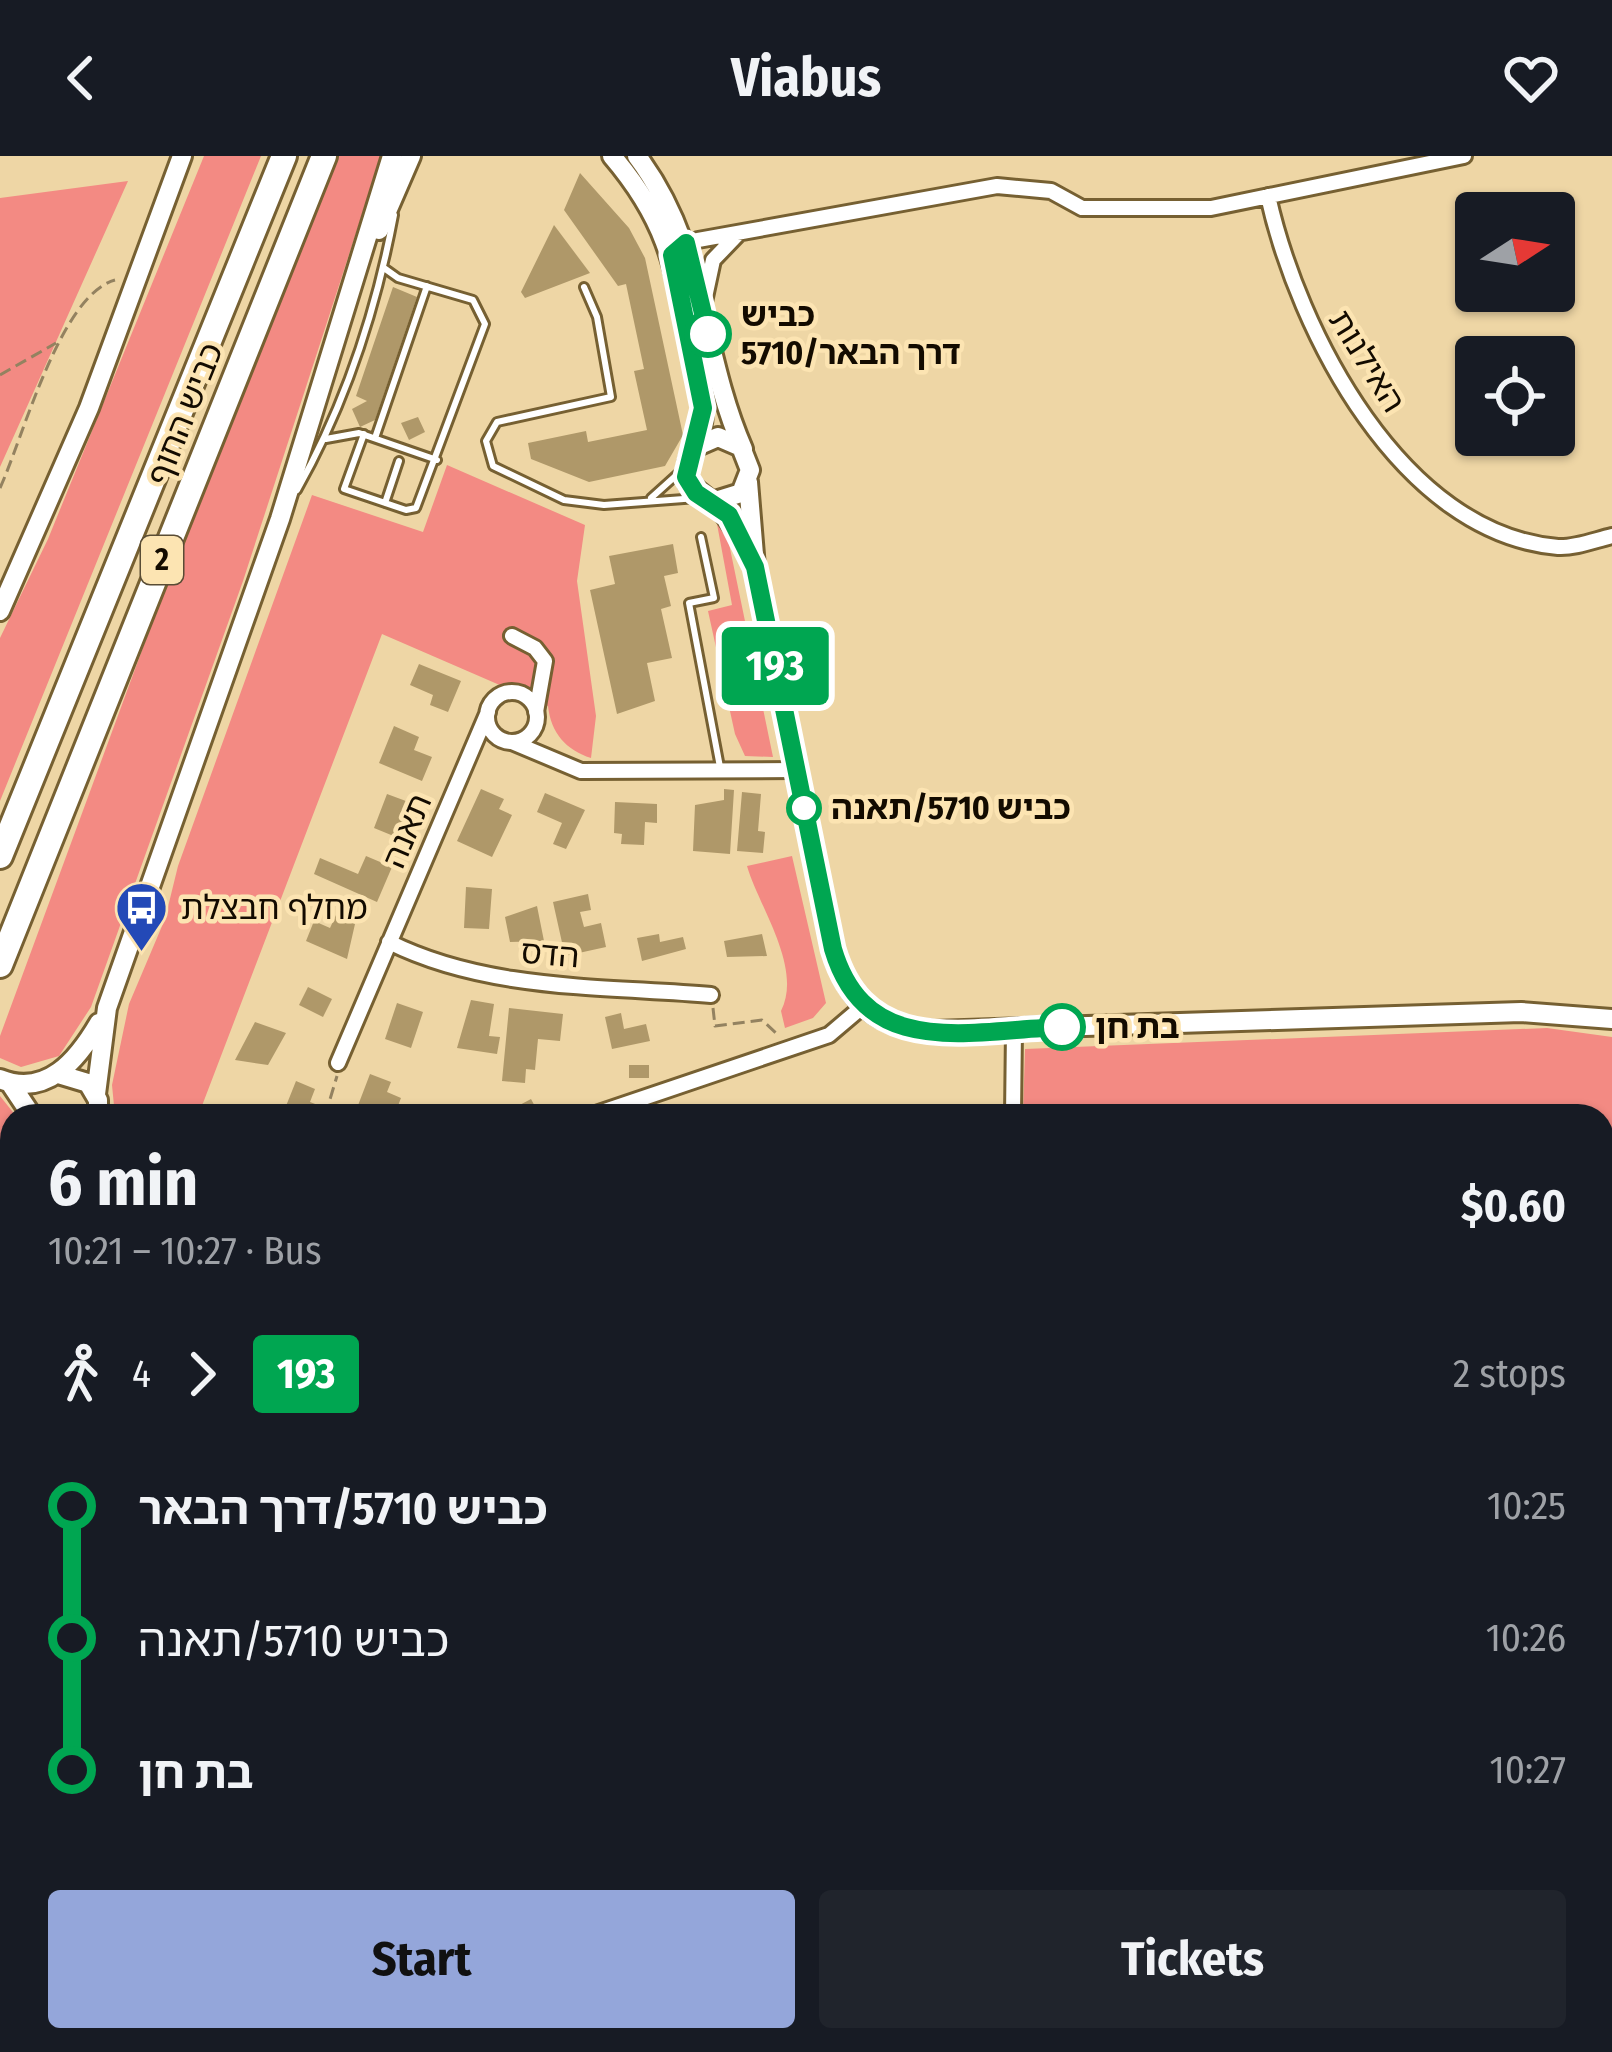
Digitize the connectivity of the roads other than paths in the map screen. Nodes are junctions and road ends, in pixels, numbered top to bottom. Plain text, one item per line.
1 (182, 156) edge
2 (284, 156) edge
3 (324, 156) edge
4 (392, 156) edge
5 (612, 156) edge
6 (637, 156) edge
7 (1464, 156) edge
8 (406, 165) edge
9 (1268, 196) junction
10 (742, 231) junction
11 (679, 249) junction
12 (384, 268) junction
13 (427, 286) junction
14 (584, 286) dead end
15 (352, 295) junction
16 (703, 312) junction
17 (364, 434) junction
18 (374, 438) junction
19 (326, 439) junction
20 (743, 449) junction
21 (692, 453) junction
22 (437, 460) junction
23 (399, 461) dead end
24 (748, 482) junction
25 (648, 500) junction
26 (711, 501) junction
27 (385, 503) junction
28 (280, 519) junction
29 (1612, 536) edge
30 (701, 537) dead end
31 (755, 567) junction
32 (0, 611) edge
33 (512, 635) dead end
34 (488, 712) junction
35 (536, 714) junction
36 (507, 741) junction
37 (470, 753) junction
38 (559, 762) junction
39 (796, 770) junction
40 (721, 771) junction
41 (0, 856) edge
42 (389, 942) junction
43 (0, 965) edge
44 (711, 995) road end
45 (862, 1006) junction
46 (107, 1008) junction
47 (1612, 1019) edge
48 (1014, 1029) junction
49 (338, 1063) road end
50 (51, 1077) junction
51 (5, 1081) edge
52 (96, 1094) junction
53 (33, 1104) edge
54 (97, 1104) edge
55 (624, 1104) edge
56 (1012, 1104) edge

1 - 32 main road
2 - 41 highway, כביש החוף / 2
3 - 43 highway, כביש החוף / 2
4 - 15 main road
5 - 11 main road
6 - 11 main road
7 - 9 street
8 - 12 lane
8 - 15 main road
9 - 10 street
9 - 29 street, האילנות
10 - 11 street
10 - 16 street
11 - 16 main road
11 - 21 main road
12 - 13 lane
12 - 19 lane
13 - 18 lane
13 - 22 lane
14 - 25 lane
15 - 28 main road
16 - 20 main road
17 - 18 lane
17 - 19 lane
17 - 27 lane
18 - 22 lane
19 - 28 lane
20 - 21 main road
20 - 24 main road
21 - 25 lane
21 - 26 main road
22 - 27 lane
23 - 27 lane
24 - 26 main road
24 - 31 main road
25 - 26 lane
26 - 31 main road
28 - 46 main road
30 - 40 lane
31 - 39 main road
33 - 35 street
34 - 35 street
34 - 36 street
34 - 37 street, תאנה
35 - 36 street
35 - 38 street
36 - 37 street
36 - 38 street
37 - 42 street, תאנה
38 - 40 street
39 - 40 street
39 - 45 main road
42 - 44 street, הדס
42 - 49 street, תאנה
45 - 48 main road
45 - 55 street
46 - 50 main road
46 - 52 main road
47 - 48 main road
48 - 56 street
50 - 51 main road
50 - 52 main road
50 - 53 main road
52 - 54 main road

